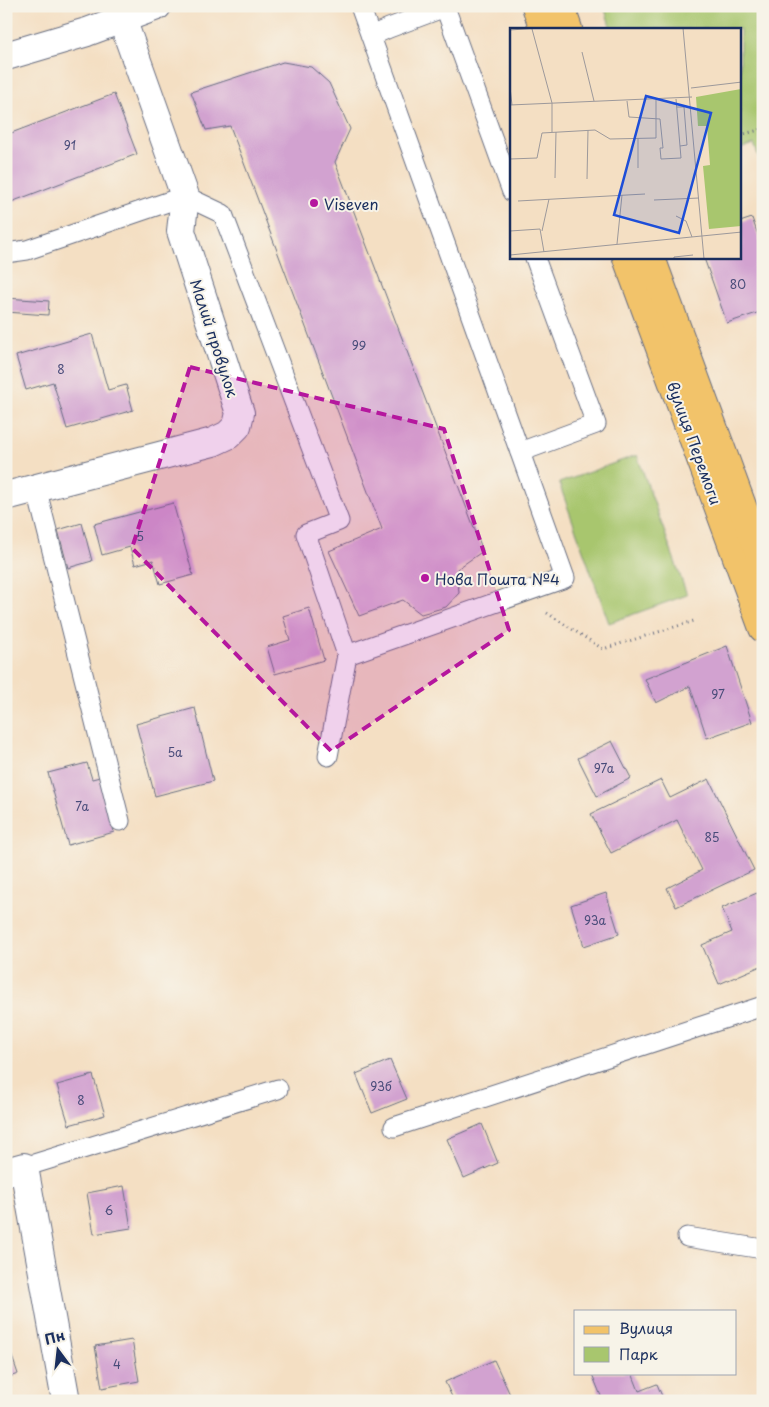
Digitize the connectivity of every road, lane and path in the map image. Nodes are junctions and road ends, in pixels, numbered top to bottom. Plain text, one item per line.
1 (157, 6) edge
2 (360, 6) edge
3 (536, 6) edge
4 (560, 6) edge
5 (122, 19) junction
6 (544, 28) edge
7 (568, 28) edge
8 (371, 36) junction
9 (6, 56) edge
10 (763, 129) edge
11 (742, 134) edge
12 (510, 186) edge
13 (185, 196) junction
14 (6, 253) edge
15 (535, 259) edge
16 (627, 259) edge
17 (651, 259) edge
18 (520, 452) junction
19 (36, 487) junction
20 (6, 496) edge
21 (763, 563) edge
22 (517, 594) junction
23 (694, 621) dead end
24 (763, 628) edge
25 (346, 655) junction
26 (328, 756) dead end
27 (120, 821) dead end
28 (763, 1006) edge
29 (278, 1089) dead end
30 (394, 1126) dead end
31 (15, 1170) edge
32 (687, 1237) dead end
33 (763, 1249) edge
34 (66, 1401) edge

1 - 5 street
2 - 8 lane
3 - 6 main road
4 - 7 main road
5 - 9 street
5 - 13 street, Малий провулок
8 - 12 lane
8 - 18 lane
10 - 11 path
13 - 14 lane
13 - 19 street, Малий провулок
13 - 25 lane
15 - 18 lane
16 - 24 main road, вулиця Перемоги
17 - 21 main road, вулиця Перемоги
18 - 22 lane
19 - 20 street, Малий провулок
19 - 27 lane
22 - 23 path
22 - 25 lane
25 - 26 lane
28 - 30 lane
29 - 31 lane
31 - 34 street
32 - 33 lane

